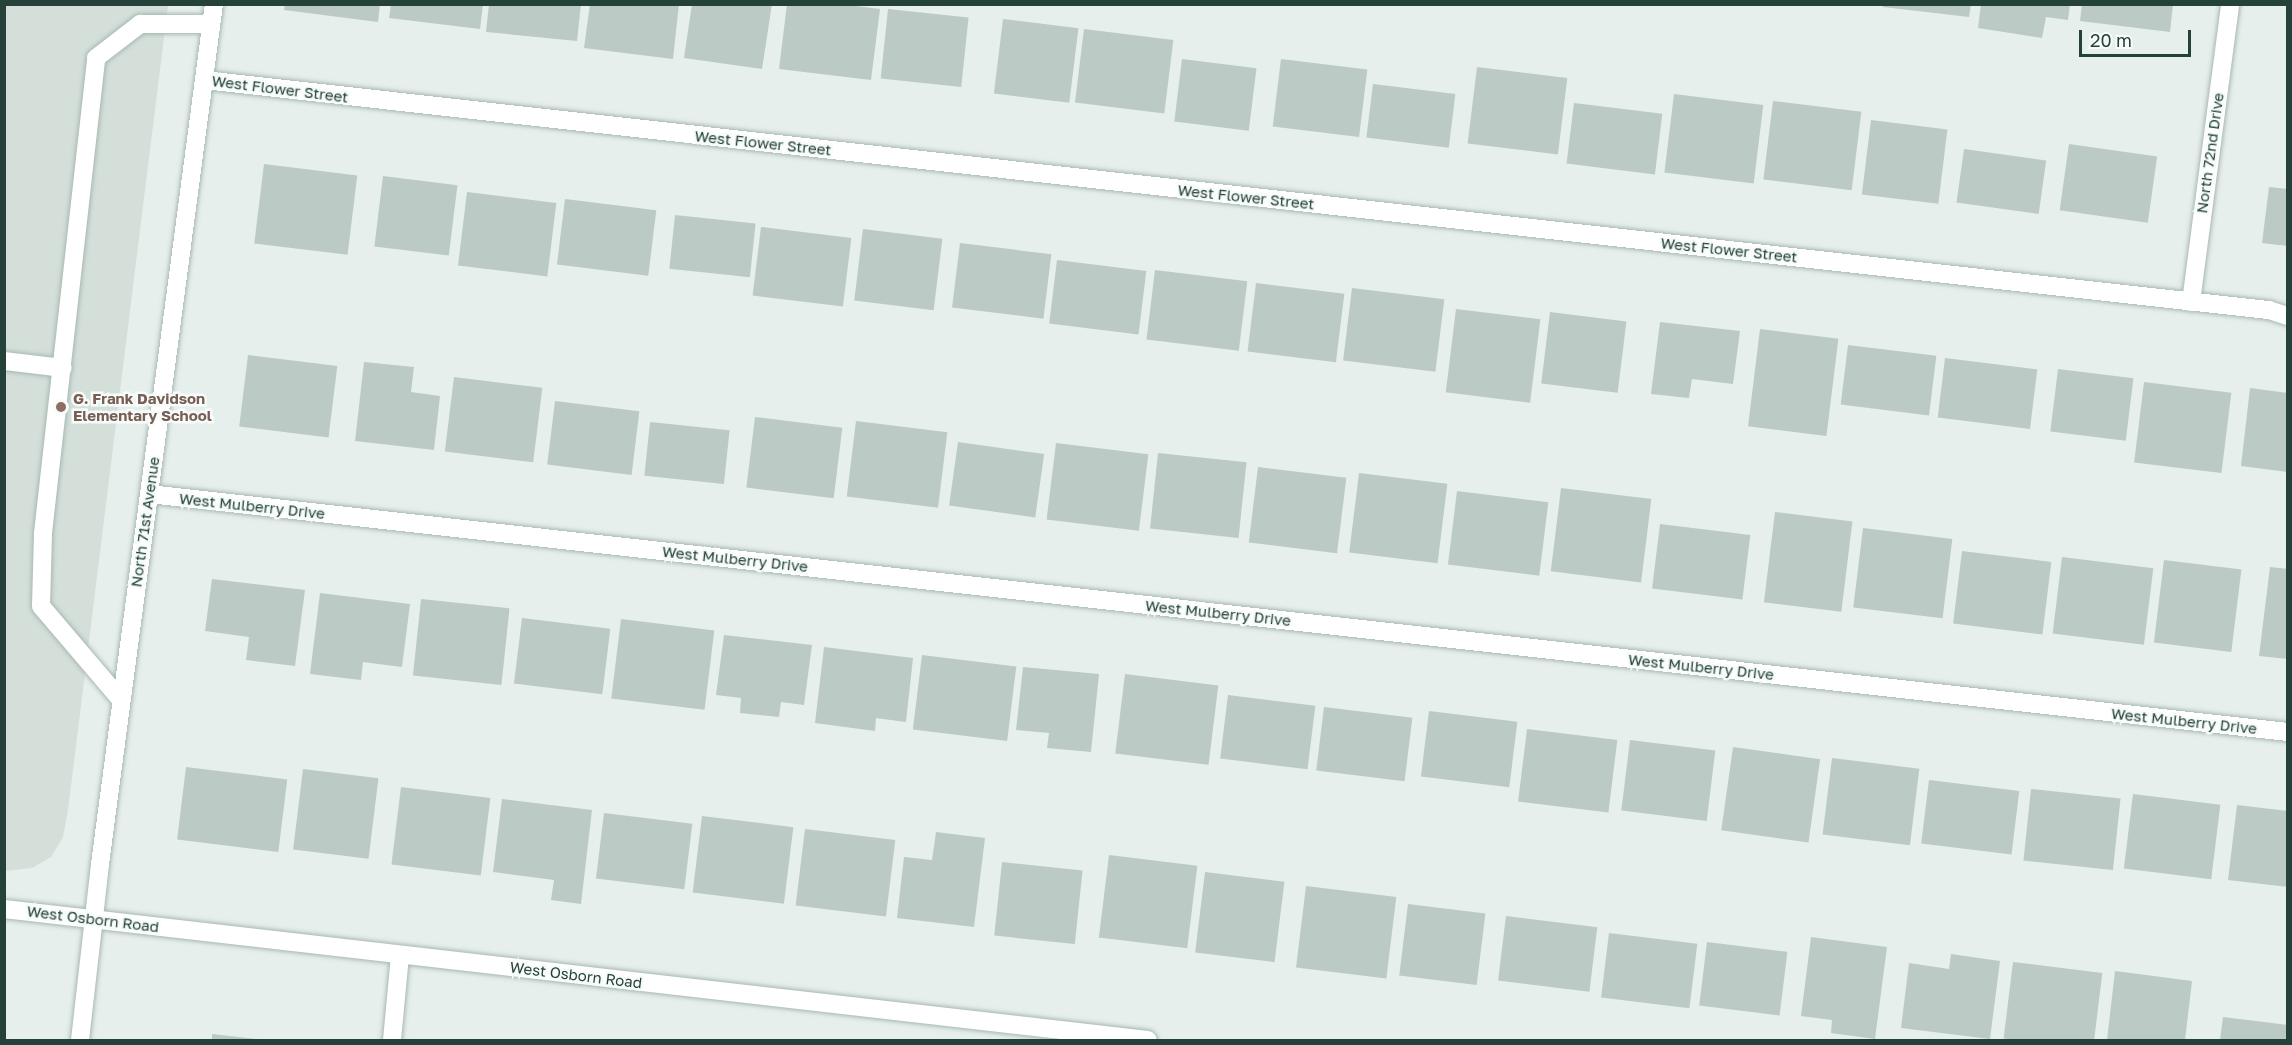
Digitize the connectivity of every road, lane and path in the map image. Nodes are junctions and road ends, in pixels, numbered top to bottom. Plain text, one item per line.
1 (213, 4) edge
2 (2230, 4) edge
3 (211, 24) junction
4 (204, 80) junction
5 (2191, 302) junction
6 (2288, 316) edge
7 (4, 361) edge
8 (63, 368) junction
9 (149, 494) junction
10 (121, 700) junction
11 (2288, 732) edge
12 (4, 909) edge
13 (95, 918) junction
14 (400, 955) junction
15 (80, 1041) edge
16 (392, 1041) edge
17 (1148, 1041) edge

1 - 3 street, North 71st Avenue
2 - 5 street, North 72nd Drive
3 - 4 street, North 71st Avenue
3 - 8 street
4 - 5 street, West Flower Street
4 - 9 street, North 71st Avenue
5 - 6 street, West Flower Street
7 - 8 street
8 - 10 street
9 - 10 street, North 71st Avenue
9 - 11 street, West Mulberry Drive
10 - 13 street, North 71st Avenue
12 - 13 street, West Osborn Road
13 - 14 street, West Osborn Road
13 - 15 street, North 71st Avenue
14 - 16 street
14 - 17 street, West Osborn Road

